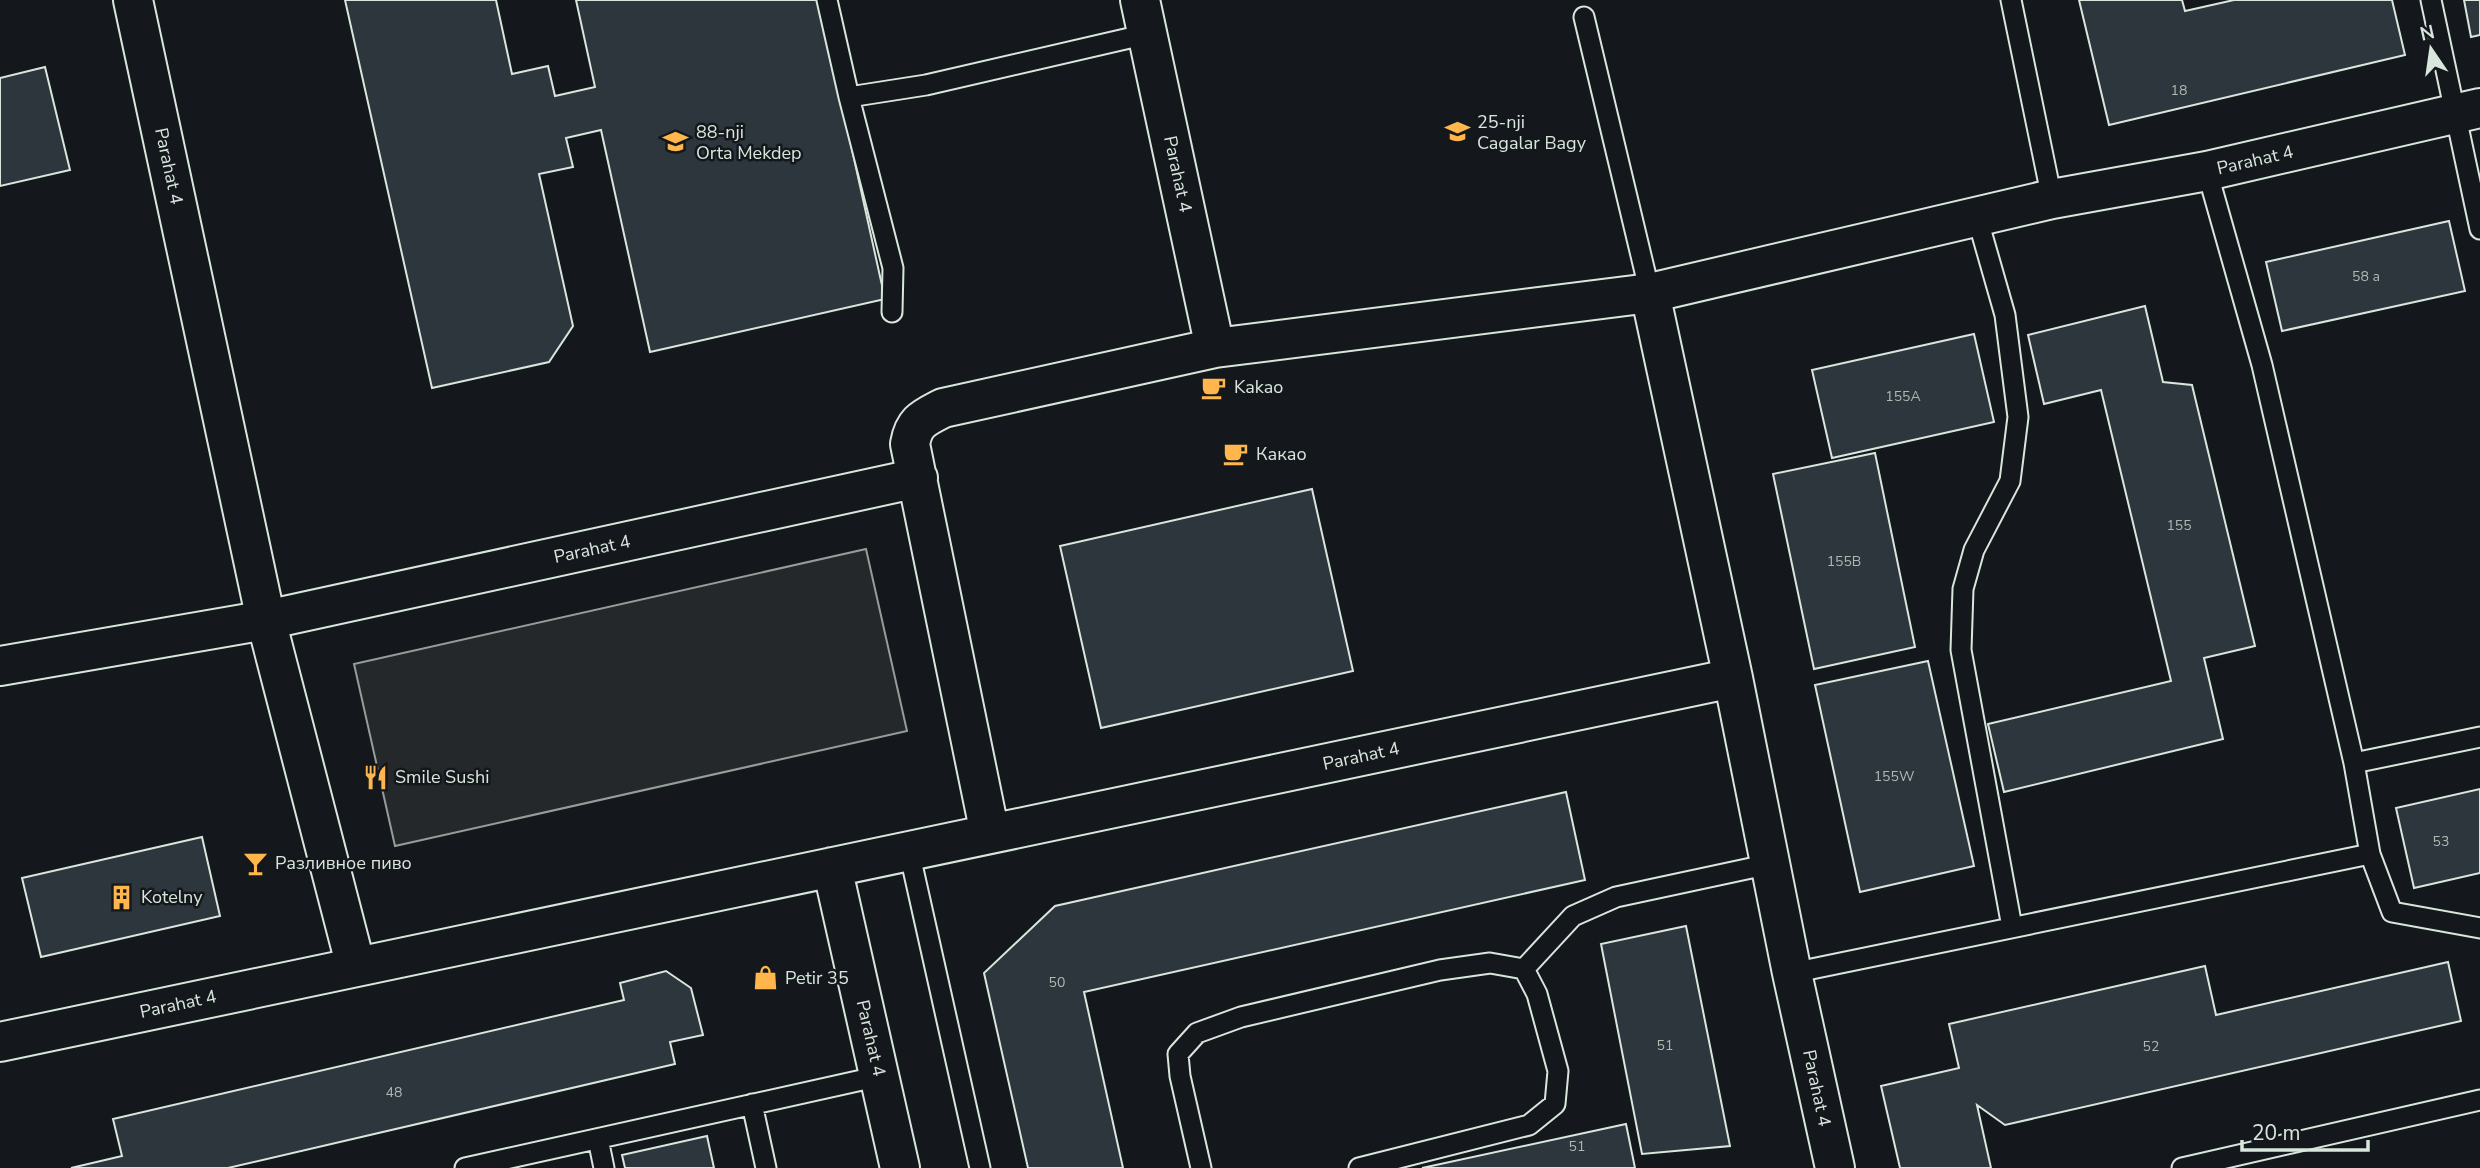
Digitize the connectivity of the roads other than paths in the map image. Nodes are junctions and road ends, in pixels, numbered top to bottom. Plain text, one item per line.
1 (133, 0) edge
2 (827, 0) edge
3 (2011, 0) edge
4 (2431, 0) edge
5 (1144, 17) edge
6 (1584, 18) dead end
7 (849, 97) junction
8 (2468, 111) edge
9 (2207, 172) junction
10 (2052, 200) junction
11 (1977, 218) junction
12 (2480, 229) edge
13 (1650, 293) junction
14 (892, 312) dead end
15 (1215, 348) junction
16 (918, 478) junction
17 (266, 620) junction
18 (0, 666) edge
19 (1733, 678) junction
20 (2480, 737) edge
21 (2354, 763) junction
22 (989, 834) junction
23 (909, 851) junction
24 (2370, 853) junction
25 (1770, 864) junction
26 (832, 867) junction
27 (2012, 927) junction
28 (2480, 928) edge
29 (356, 967) junction
30 (1524, 969) junction
31 (1792, 973) junction
32 (0, 1042) edge
33 (880, 1076) junction
34 (2480, 1100) edge
35 (752, 1104) junction
36 (598, 1139) junction
37 (465, 1168) edge
38 (604, 1168) edge
39 (766, 1168) edge
40 (900, 1168) edge
41 (980, 1168) edge
42 (1201, 1168) edge
43 (1359, 1168) edge
44 (1835, 1168) edge
45 (2182, 1168) edge

1 - 17 street, Parahat 4
2 - 7 lane
3 - 10 lane
4 - 8 lane
5 - 7 lane
5 - 15 street, Parahat 4
6 - 13 lane
7 - 14 lane
8 - 9 street, Parahat 4
8 - 12 lane
9 - 10 street, Parahat 4
9 - 21 lane
10 - 11 street, Parahat 4
11 - 13 street, Parahat 4
11 - 27 lane
13 - 15 street, Parahat 4
13 - 19 street, Parahat 4
15 - 16 street, Parahat 4
16 - 17 street, Parahat 4
16 - 22 street, Parahat 4
17 - 18 street, Parahat 4
17 - 29 street, Parahat 4
19 - 22 street, Parahat 4
19 - 25 street, Parahat 4
20 - 21 lane
21 - 24 lane
22 - 23 street, Parahat 4
23 - 26 street, Parahat 4
23 - 41 lane
24 - 27 lane
24 - 28 lane
25 - 30 lane
25 - 31 street, Parahat 4
26 - 29 street, Parahat 4
26 - 33 street, Parahat 4
27 - 31 lane
29 - 32 street, Parahat 4
30 - 42 lane
30 - 43 lane
31 - 44 street, Parahat 4
33 - 35 lane
33 - 40 street, Parahat 4
34 - 45 lane
35 - 36 lane
35 - 39 lane
36 - 37 lane
36 - 38 lane

